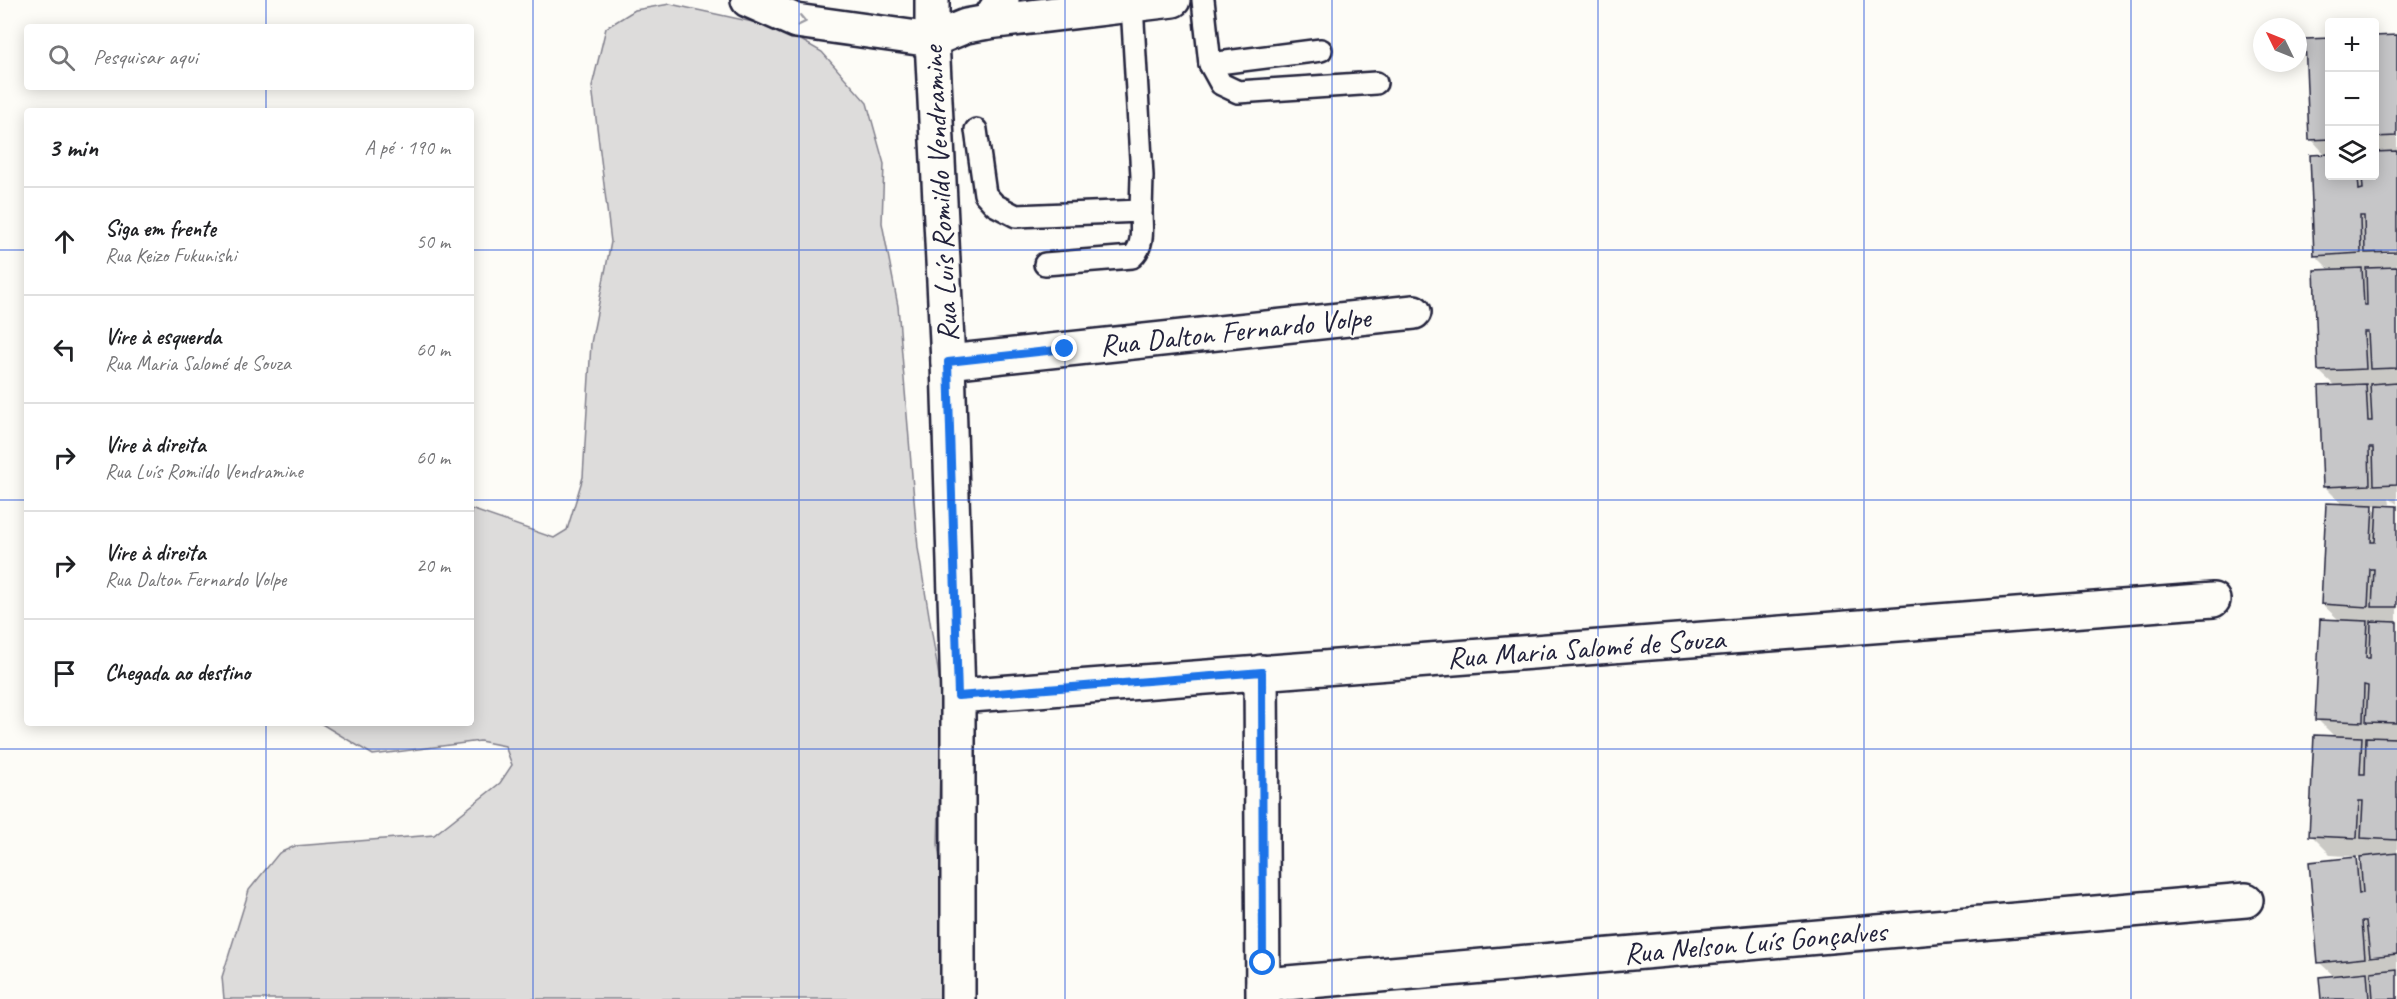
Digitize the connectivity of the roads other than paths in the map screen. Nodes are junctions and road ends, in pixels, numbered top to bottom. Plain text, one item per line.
1 (748, 0) edge
2 (932, 0) edge
3 (1173, 0) edge
4 (1203, 0) edge
5 (1132, 5) junction
6 (995, 11) edge
7 (932, 40) junction
8 (1321, 50) dead end
9 (1209, 64) junction
10 (1377, 83) dead end
11 (976, 130) dead end
12 (1141, 212) junction
13 (1045, 264) dead end
14 (1414, 312) dead end
15 (948, 362) junction
16 (2213, 600) dead end
17 (1262, 672) junction
18 (958, 696) junction
19 (2246, 900) dead end
20 (1263, 992) edge
21 (958, 999) edge

1 -> 7 street
2 - 7 street, Rua Luís Romildo Vendramine
3 - 5 street
4 - 9 lane
5 - 6 street
5 - 12 lane
6 - 7 street
7 - 15 street, Rua Luís Romildo Vendramine
8 - 9 lane
9 - 10 lane
11 - 12 lane
12 - 13 lane
14 - 15 street, Rua Dalton Fernardo Volpe
15 - 18 street, Rua Luís Romildo Vendramine
16 - 17 street, Rua Maria Salomé de Souza
17 - 18 street, Rua Maria Salomé de Souza
17 - 20 street
18 - 21 street, Rua Luís Romildo Vendramine
19 - 20 street, Rua Nelson Luís Gonçalves

